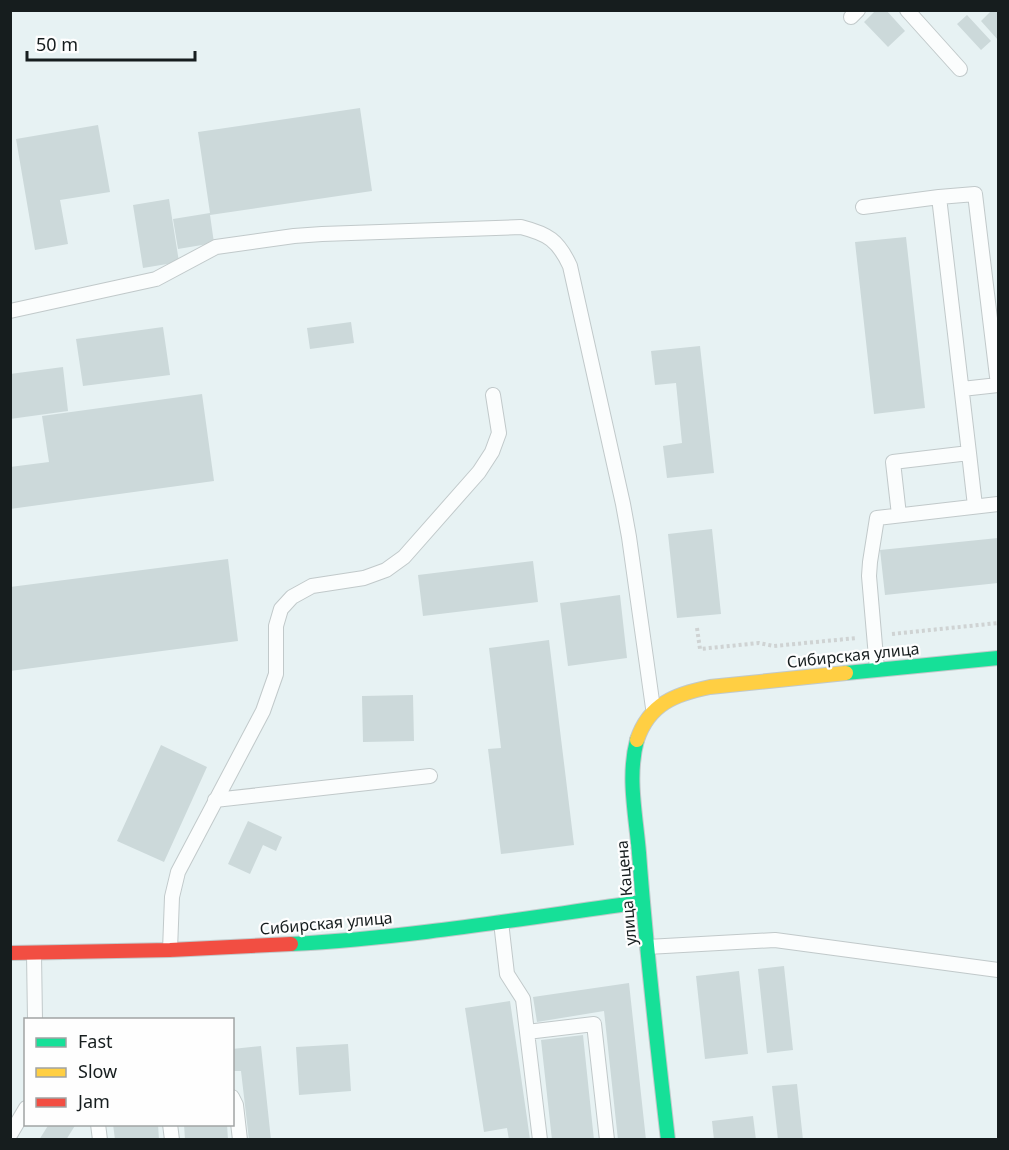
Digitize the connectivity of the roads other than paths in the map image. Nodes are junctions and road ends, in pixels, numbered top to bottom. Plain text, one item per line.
1 (907, 10) edge
2 (960, 69) dead end
3 (939, 198) junction
4 (864, 207) dead end
5 (10, 311) edge
6 (962, 389) junction
7 (493, 395) dead end
8 (969, 453) junction
9 (999, 504) edge
10 (975, 506) junction
11 (899, 515) junction
12 (999, 658) edge
13 (877, 669) junction
14 (710, 687) joint
15 (654, 710) junction
16 (430, 776) dead end
17 (215, 800) junction
18 (642, 902) junction
19 (501, 922) junction
20 (647, 947) junction
21 (170, 950) junction
22 (10, 953) edge
23 (34, 954) junction
24 (999, 970) edge
25 (35, 1018) edge
26 (527, 1032) junction
27 (234, 1100) edge
28 (24, 1111) edge
29 (10, 1135) edge
30 (240, 1140) edge
31 (540, 1140) edge
32 (607, 1140) edge
33 (668, 1140) edge

1 - 2 lane
3 - 4 lane
3 - 6 lane
3 - 6 lane
5 - 15 lane
6 - 8 lane
7 - 17 lane
8 - 10 lane
8 - 11 lane
9 - 10 lane
10 - 11 lane
11 - 13 lane
12 - 13 street, Сибирская улица
13 - 14 street, Сибирская улица
14 - 15 street, улица Кацена
15 - 18 street, улица Кацена
16 - 17 lane
17 - 21 lane
18 - 19 street, Сибирская улица
18 - 20 street, улица Кацена
19 - 21 street, Сибирская улица
19 - 26 lane
20 - 24 lane
20 - 33 street, улица Кацена
21 - 23 street, Сибирская улица
22 - 23 street, Сибирская улица
23 - 25 lane
26 - 31 lane
26 - 32 lane
27 - 30 lane
28 - 29 lane

